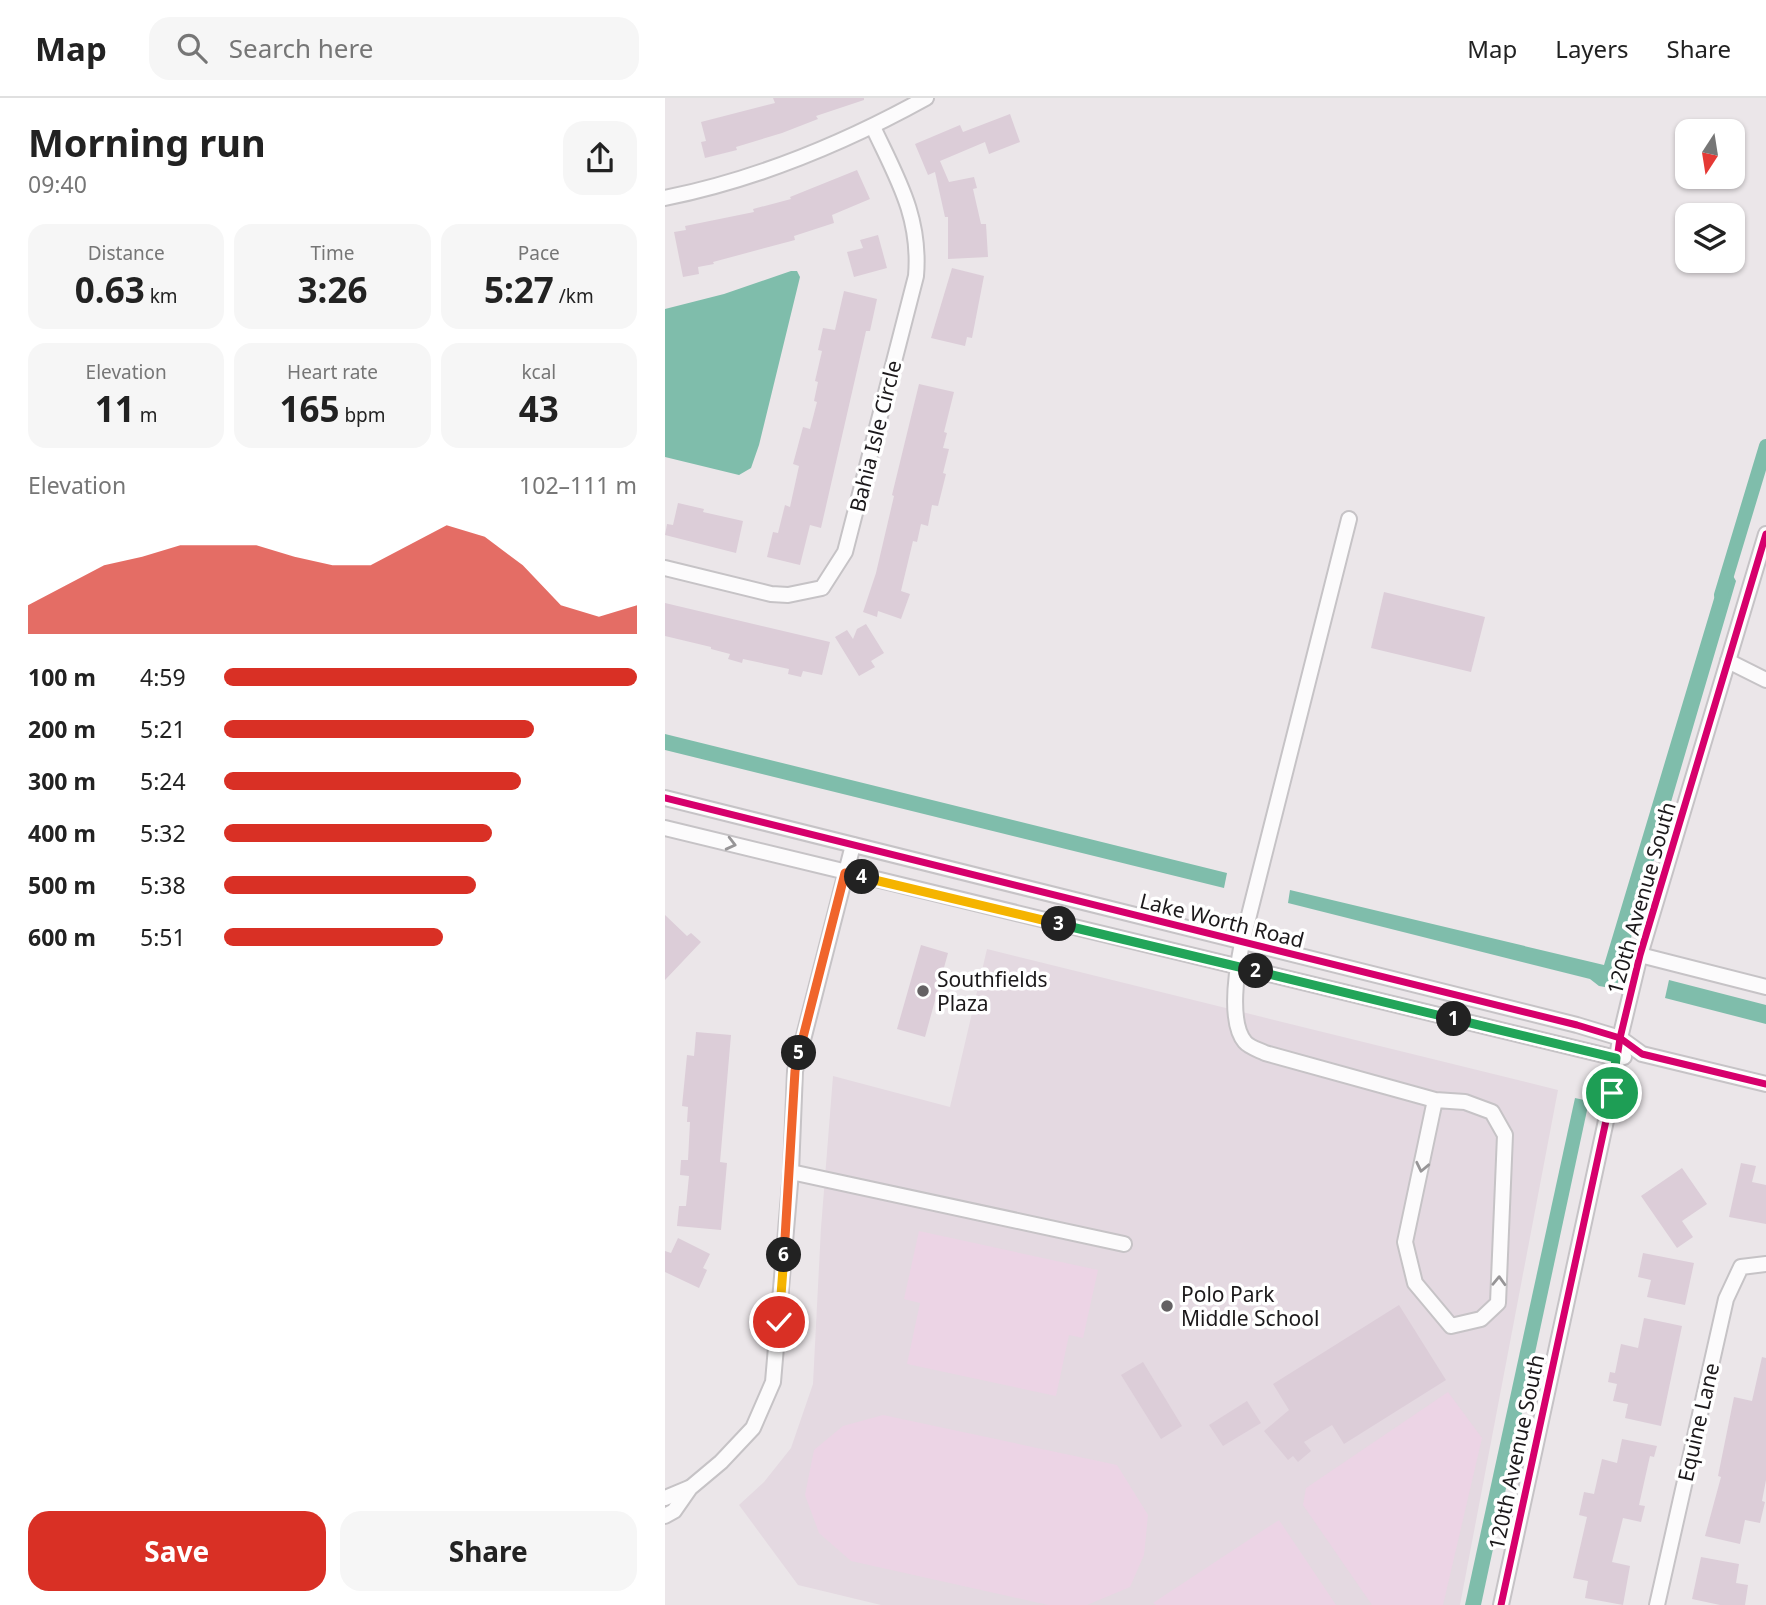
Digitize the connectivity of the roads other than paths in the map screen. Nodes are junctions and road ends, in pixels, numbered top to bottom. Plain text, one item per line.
1 (926, 98) edge
2 (873, 127) junction
3 (665, 198) edge
4 (1349, 520) dead end
5 (1766, 534) edge
6 (665, 568) edge
7 (1728, 661) junction
8 (1766, 680) edge
9 (665, 798) edge
10 (665, 828) edge
11 (853, 845) junction
12 (845, 873) junction
13 (1242, 943) junction
14 (1640, 955) junction
15 (1237, 967) junction
16 (1766, 986) edge
17 (1620, 1038) junction
18 (1642, 1054) junction
19 (1616, 1058) junction
20 (1766, 1084) edge
21 (1435, 1100) junction
22 (790, 1172) junction
23 (1125, 1244) dead end
24 (1766, 1264) edge
25 (690, 1488) junction
26 (665, 1498) edge
27 (665, 1516) edge
28 (1501, 1605) edge
29 (1657, 1605) edge

1 - 2 street
2 - 3 street
2 - 6 street, Bahia Isle Circle
4 - 13 street
5 - 7 street, 120th Avenue South
7 - 8 street
7 - 14 street, 120th Avenue South
9 - 11 street, Lake Worth Road
10 -> 12 street, Lake Worth Road
11 - 12 street
11 - 13 street, Lake Worth Road
12 - 15 street, Lake Worth Road
12 - 22 street
13 - 15 street
13 - 17 street, Lake Worth Road
14 - 16 street
14 - 17 street, 120th Avenue South
15 - 19 street, Lake Worth Road
15 - 21 street
17 - 18 street, Lake Worth Road
17 - 19 street, 120th Avenue South
18 - 19 street, Lake Worth Road
18 - 20 street, Lake Worth Road
19 - 28 street, 120th Avenue South
21 -> 21 street
22 - 23 street
22 - 25 street
24 - 29 street, Equine Lane
25 - 26 street
25 - 27 street

